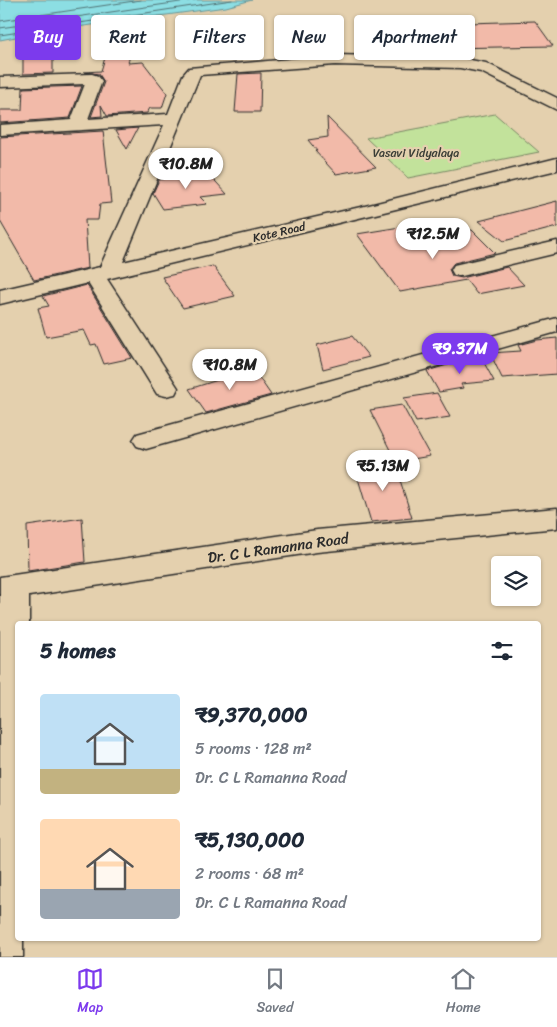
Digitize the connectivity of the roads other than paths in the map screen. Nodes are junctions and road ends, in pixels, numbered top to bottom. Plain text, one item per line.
1 (0, 82) edge
2 (557, 105) edge
3 (175, 119) junction
4 (78, 124) junction
5 (0, 130) edge
6 (557, 164) edge
7 (557, 247) edge
8 (462, 270) dead end
9 (101, 275) junction
10 (0, 297) edge
11 (557, 325) edge
12 (166, 388) dead end
13 (146, 440) dead end
14 (557, 518) edge
15 (7, 588) edge
16 (2, 957) edge

1 - 4 street
2 - 3 street
3 - 4 street
3 - 9 street
4 - 5 street
6 - 9 street, Kote Road
7 - 8 street
9 - 10 street, Kote Road
9 - 12 street
11 - 13 street
14 - 15 street, Dr. C L Ramanna Road
15 - 16 street

